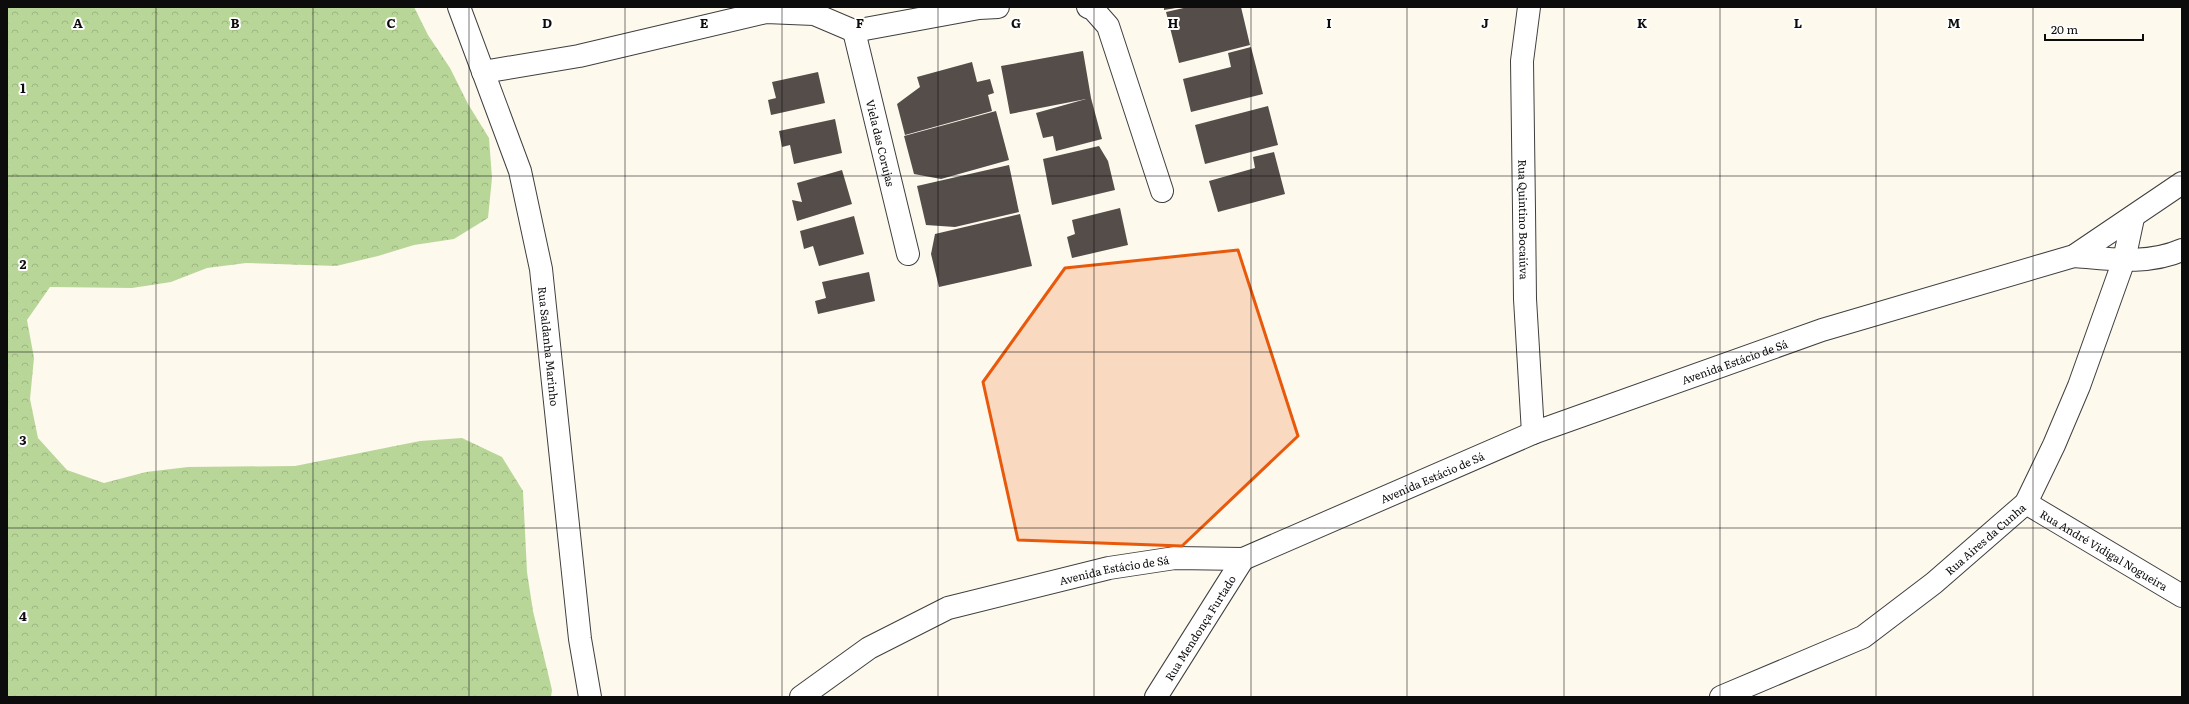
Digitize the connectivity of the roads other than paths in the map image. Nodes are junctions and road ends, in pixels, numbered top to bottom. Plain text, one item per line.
1 (459, 7) edge
2 (998, 7) edge
3 (1088, 7) edge
4 (1529, 7) edge
5 (854, 31) junction
6 (483, 72) junction
7 (2182, 183) edge
8 (1162, 191) dead end
9 (2132, 218) junction
10 (2182, 250) edge
11 (908, 254) dead end
12 (2074, 256) junction
13 (2124, 260) junction
14 (1533, 433) junction
15 (2026, 503) junction
16 (1243, 559) junction
17 (2182, 596) edge
18 (590, 697) edge
19 (801, 697) edge
20 (1156, 697) edge
21 (1721, 697) edge

1 - 6 street, Rua Saldanha Marinho
2 - 5 street
3 - 8 street
4 - 14 street, Rua Quintino Bocaiúva
5 - 6 street
5 - 11 street, Viela das Corujas
6 - 18 street, Rua Saldanha Marinho
7 - 9 street, Avenida Estácio de Sá
9 - 12 street, Avenida Estácio de Sá
9 - 13 street, Rua Aires da Cunha
10 - 13 street, Avenida Estácio de Sá
12 - 13 street, Avenida Estácio de Sá
12 - 14 street, Avenida Estácio de Sá
13 - 15 street, Rua Aires da Cunha
14 - 16 street, Avenida Estácio de Sá
15 - 17 street, Rua André Vidigal Nogueira
15 - 21 street, Rua Aires da Cunha
16 - 19 street, Avenida Estácio de Sá
16 - 20 street, Rua Mendonça Furtado

